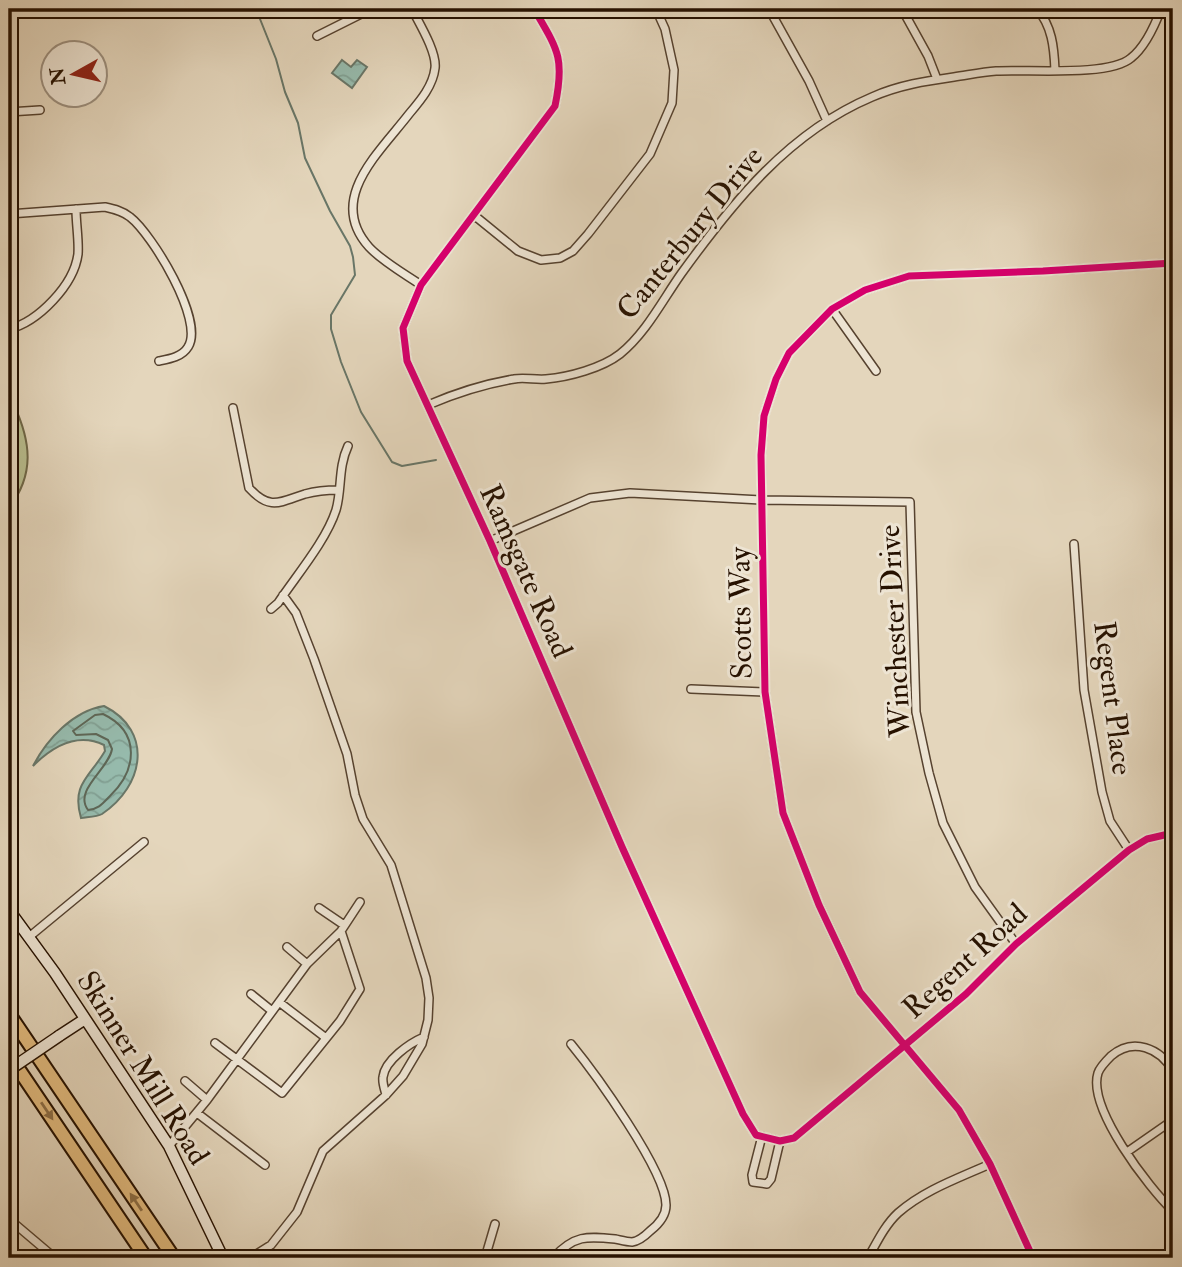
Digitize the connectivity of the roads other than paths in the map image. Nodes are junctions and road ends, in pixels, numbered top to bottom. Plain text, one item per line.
1 (371, 9) edge
2 (412, 9) edge
3 (534, 9) edge
4 (656, 9) edge
5 (769, 9) edge
6 (902, 9) edge
7 (1037, 9) edge
8 (1161, 9) edge
9 (317, 36) dead end
10 (1055, 69) junction
11 (937, 79) junction
12 (40, 110) dead end
13 (9, 112) edge
14 (827, 121) junction
15 (76, 209) junction
16 (9, 214) edge
17 (475, 216) junction
18 (1173, 263) edge
19 (421, 285) junction
20 (832, 310) junction
21 (9, 329) edge
22 (159, 361) dead end
23 (876, 371) dead end
24 (428, 405) junction
25 (233, 408) dead end
26 (348, 446) dead end
27 (338, 490) junction
28 (761, 500) junction
29 (490, 541) junction
30 (1073, 544) dead end
31 (284, 595) junction
32 (271, 609) dead end
33 (691, 689) dead end
34 (765, 692) junction
35 (1173, 833) edge
36 (144, 842) dead end
37 (1129, 850) junction
38 (360, 902) dead end
39 (319, 908) dead end
40 (9, 910) edge
41 (343, 928) junction
42 (29, 937) junction
43 (1016, 944) junction
44 (287, 947) dead end
45 (307, 964) junction
46 (251, 994) dead end
47 (279, 1002) junction
48 (272, 1012) junction
49 (9, 1014) edge
50 (85, 1019) junction
51 (424, 1037) junction
52 (327, 1038) junction
53 (215, 1043) dead end
54 (571, 1044) dead end
55 (905, 1044) junction
56 (9, 1055) edge
57 (237, 1061) junction
58 (9, 1070) edge
59 (1173, 1071) edge
60 (185, 1081) dead end
61 (386, 1095) junction
62 (207, 1100) junction
63 (197, 1113) junction
64 (1173, 1120) edge
65 (762, 1136) junction
66 (780, 1141) junction
67 (169, 1146) junction
68 (1126, 1152) junction
69 (990, 1164) junction
70 (265, 1165) dead end
71 (1173, 1211) edge
72 (9, 1219) edge
73 (495, 1224) dead end
74 (824, 1254) dead end
75 (55, 1258) edge
76 (146, 1258) edge
77 (174, 1258) edge
78 (223, 1258) edge
79 (250, 1258) edge
80 (485, 1258) edge
81 (553, 1258) edge
82 (835, 1258) edge
83 (868, 1258) edge
84 (1033, 1258) edge

1 - 9 street
2 - 19 street
3 - 17 street, Ramsgate Road
4 - 17 street
5 - 14 street
6 - 11 street
7 - 10 street
8 - 10 street, Canterbury Drive
10 - 11 street, Canterbury Drive
11 - 14 street, Canterbury Drive
12 - 13 street
14 - 24 street, Canterbury Drive
15 - 16 street
15 - 21 street
15 - 22 street
17 - 19 street, Ramsgate Road
18 - 20 street, Scotts Way
19 - 24 street, Ramsgate Road
20 - 23 street
20 - 28 street, Scotts Way
24 - 29 street, Ramsgate Road
25 - 27 street
26 - 27 street
27 - 31 street
28 - 29 street
28 - 34 street, Scotts Way
28 - 43 street, Winchester Drive
29 - 65 street, Ramsgate Road
30 - 37 street, Regent Place
31 - 32 street
31 - 51 street
33 - 34 street
34 - 55 street, Scotts Way
35 - 37 street, Regent Road
36 - 42 street
37 - 43 street, Regent Road
38 - 41 street
39 - 41 street
40 - 42 street, Skinner Mill Road
41 - 45 street
41 - 52 street
42 - 50 street, Skinner Mill Road
43 - 55 street, Regent Road
44 - 45 street
45 - 47 street
46 - 48 street
47 - 48 street
47 - 52 street
48 - 57 street
77 -> 49 highway
50 - 58 street, bridge
50 - 67 street, Skinner Mill Road
51 - 61 street
51 - 61 street
52 - 57 street
53 - 57 street
54 - 81 street
55 - 66 street, Regent Road
55 - 69 street, Scotts Way
56 -> 76 highway
57 - 62 street
59 - 68 street
60 - 62 street
61 - 79 street
62 - 63 street
63 - 67 street
63 - 70 street
64 - 68 street
65 - 66 street
65 - 66 street
67 - 78 street, Skinner Mill Road
68 - 71 street
69 - 83 street
69 - 84 street, Scotts Way
72 - 75 street
73 - 80 street
74 - 82 street

